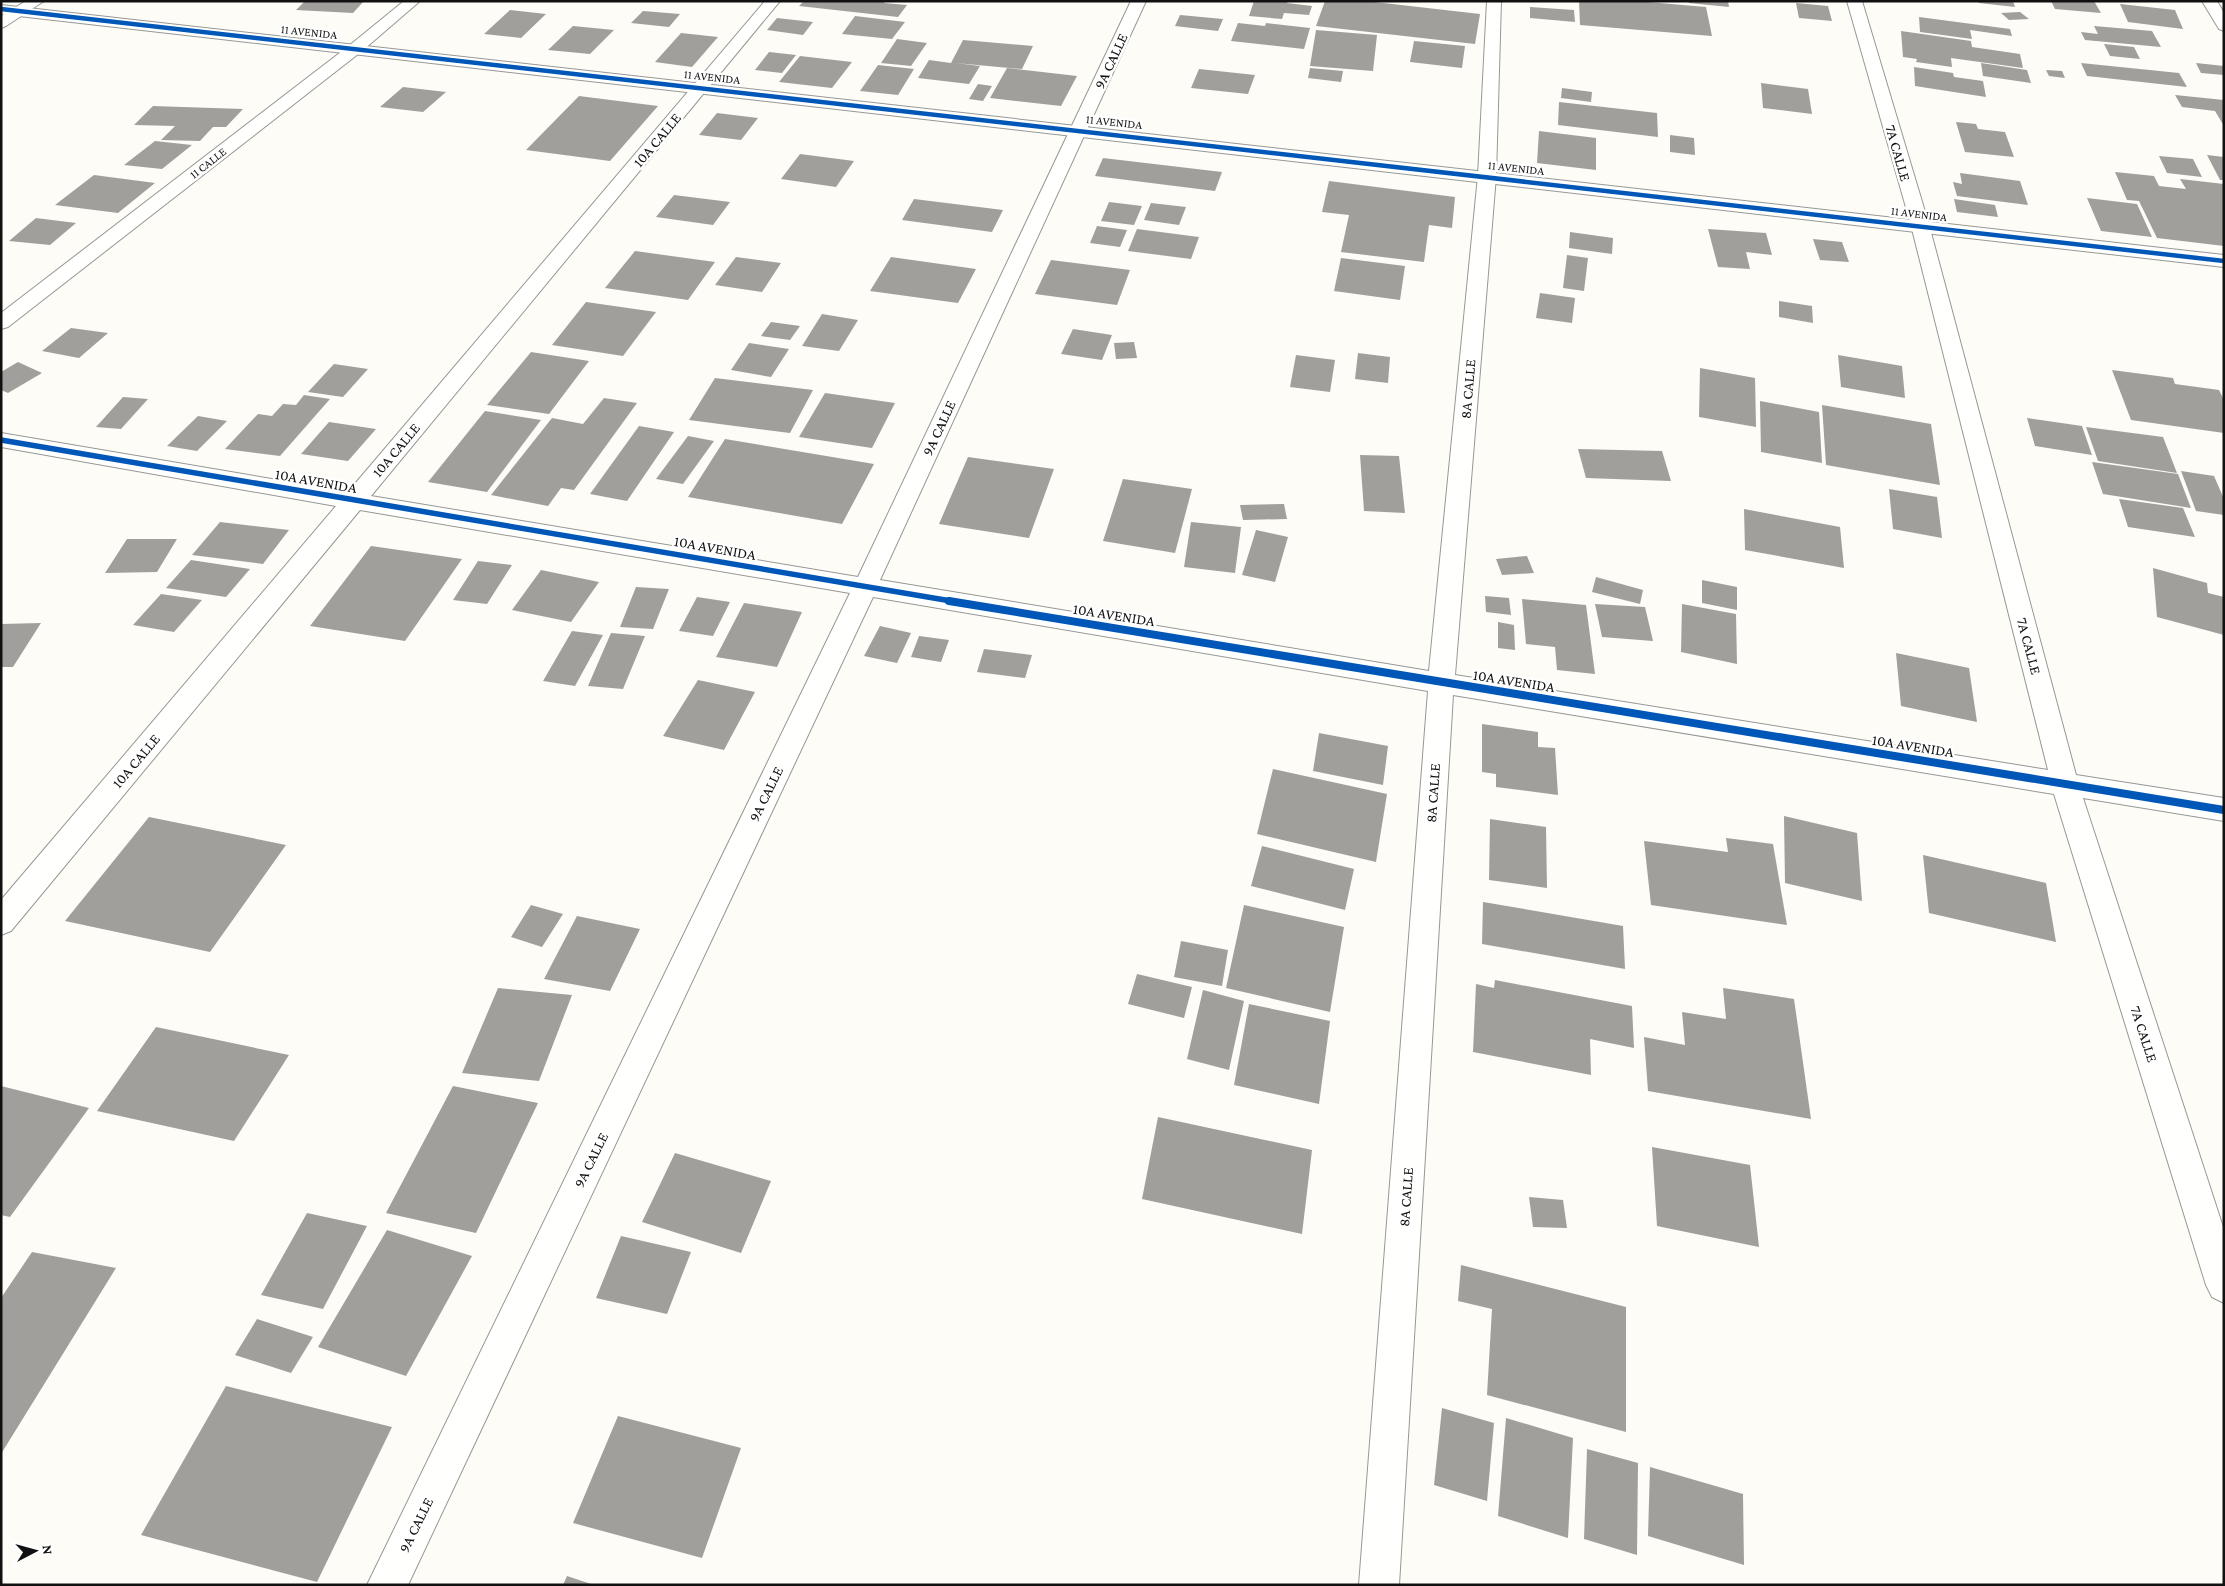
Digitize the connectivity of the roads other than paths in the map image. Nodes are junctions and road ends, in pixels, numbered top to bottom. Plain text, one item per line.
1 (37, 1) edge
2 (413, 1) edge
3 (773, 1) edge
4 (1139, 1) edge
5 (1494, 1) edge
6 (1854, 1) edge
7 (2209, 1) edge
8 (1, 9) edge
9 (20, 12) junction
10 (1, 23) edge
11 (2224, 26) edge
12 (356, 48) junction
13 (701, 87) junction
14 (1078, 130) junction
15 (1487, 176) junction
16 (1920, 225) junction
17 (2224, 261) edge
18 (1, 323) edge
19 (1, 440) edge
20 (353, 501) junction
21 (865, 587) junction
22 (1441, 683) junction
23 (2064, 784) junction
24 (2224, 810) edge
25 (1, 922) edge
26 (2224, 1285) edge
27 (387, 1585) edge
28 (1379, 1585) edge

1 - 9 street
2 - 12 street, 11 CALLE
3 - 13 street, 10A CALLE
4 - 14 street, 9A CALLE
5 - 15 street, 8A CALLE
6 - 16 street, 7A CALLE
7 - 11 street
8 - 9 street, 11 AVENIDA
9 - 10 street
9 - 12 street, 11 AVENIDA
12 - 13 street, 11 AVENIDA
12 - 18 street, 11 CALLE
13 - 14 street, 11 AVENIDA
13 - 20 street, 10A CALLE
14 - 15 street, 11 AVENIDA
14 - 21 street, 9A CALLE
15 - 16 street, 11 AVENIDA
15 - 22 street, 8A CALLE
16 - 17 street, 11 AVENIDA
16 - 23 street, 7A CALLE
19 - 20 street, 10A AVENIDA
20 - 21 street, 10A AVENIDA
20 - 25 street, 10A CALLE
21 - 22 street, 10A AVENIDA
21 - 27 street, 9A CALLE
22 - 23 street, 10A AVENIDA
22 - 28 street, 8A CALLE
23 - 24 street, 10A AVENIDA
23 - 26 street, 7A CALLE

